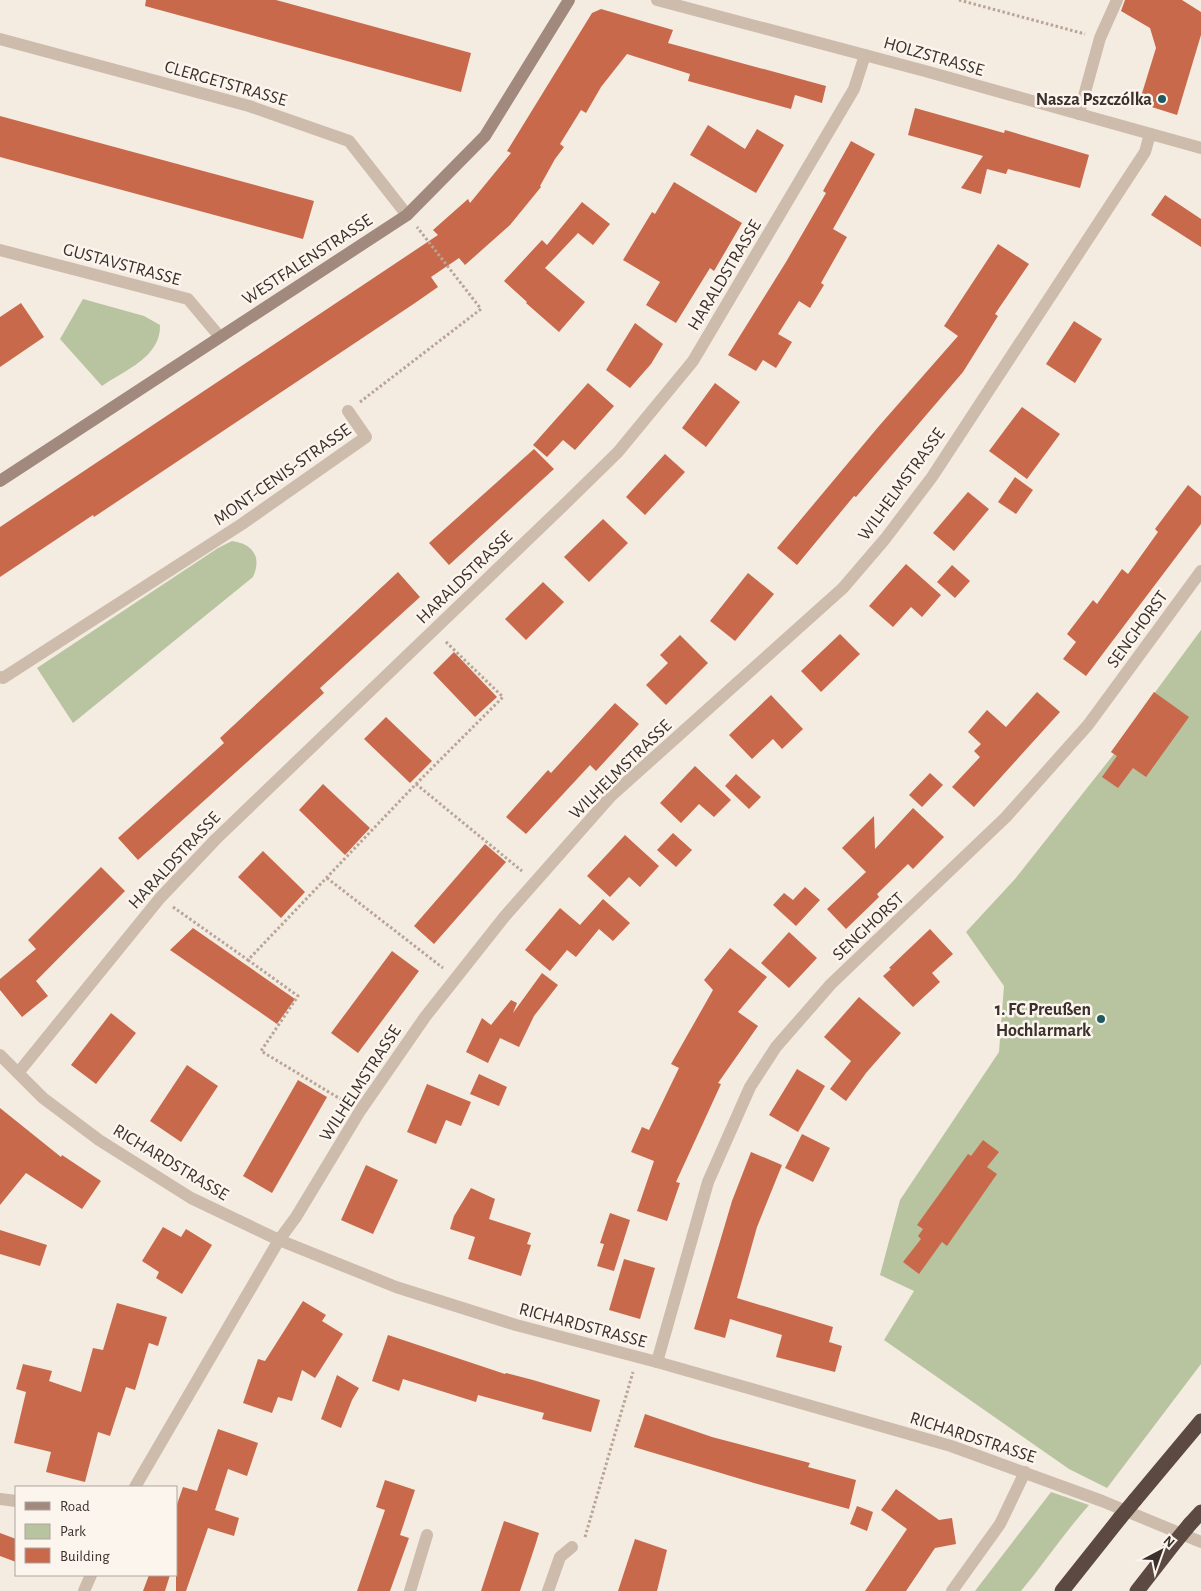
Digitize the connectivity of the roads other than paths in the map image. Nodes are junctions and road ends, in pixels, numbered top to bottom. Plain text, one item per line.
1 (569, 0) edge
2 (657, 0) edge
3 (1117, 0) edge
4 (0, 39) edge
5 (865, 55) junction
6 (1079, 114) junction
7 (1150, 134) junction
8 (1201, 148) edge
9 (407, 215) junction
10 (0, 250) edge
11 (220, 337) junction
12 (348, 411) road end
13 (0, 481) edge
14 (1201, 571) edge
15 (0, 677) edge
16 (0, 1054) edge
17 (18, 1073) junction
18 (279, 1240) junction
19 (657, 1362) junction
20 (1201, 1421) edge
21 (1025, 1472) junction
22 (136, 1486) edge
23 (0, 1499) edge
24 (15, 1501) edge
25 (1201, 1512) edge
26 (426, 1535) dead end
27 (1201, 1542) edge
28 (572, 1547) road end
29 (92, 1576) edge
30 (84, 1591) edge
31 (410, 1591) edge
32 (548, 1591) edge
33 (952, 1591) edge
34 (1062, 1591) edge
35 (1137, 1591) edge

1 - 9 street, WESTFALENSTRASSE
2 - 5 street, HOLZSTRASSE
3 - 6 street
4 - 9 street, CLERGETSTRASSE
5 - 6 street, HOLZSTRASSE
5 - 17 street, HARALDSTRASSE
6 - 7 street, HOLZSTRASSE
7 - 8 street, HOLZSTRASSE
7 - 18 street, WILHELMSTRASSE
9 - 11 street, WESTFALENSTRASSE
10 - 11 street, GUSTAVSTRASSE
11 - 13 street, WESTFALENSTRASSE
12 - 15 street, MONT-CENIS-STRASSE
14 - 19 street, SENGHORST
16 - 17 street, RICHARDSTRASSE
17 - 18 street, RICHARDSTRASSE
18 - 19 street, RICHARDSTRASSE
18 - 22 street, WILHELMSTRASSE
19 - 21 street, RICHARDSTRASSE
20 - 34 highway, bridge
21 - 27 street, RICHARDSTRASSE
21 - 33 street
23 - 24 street
25 - 35 highway, bridge
26 - 31 street
28 - 32 street
29 - 30 street

